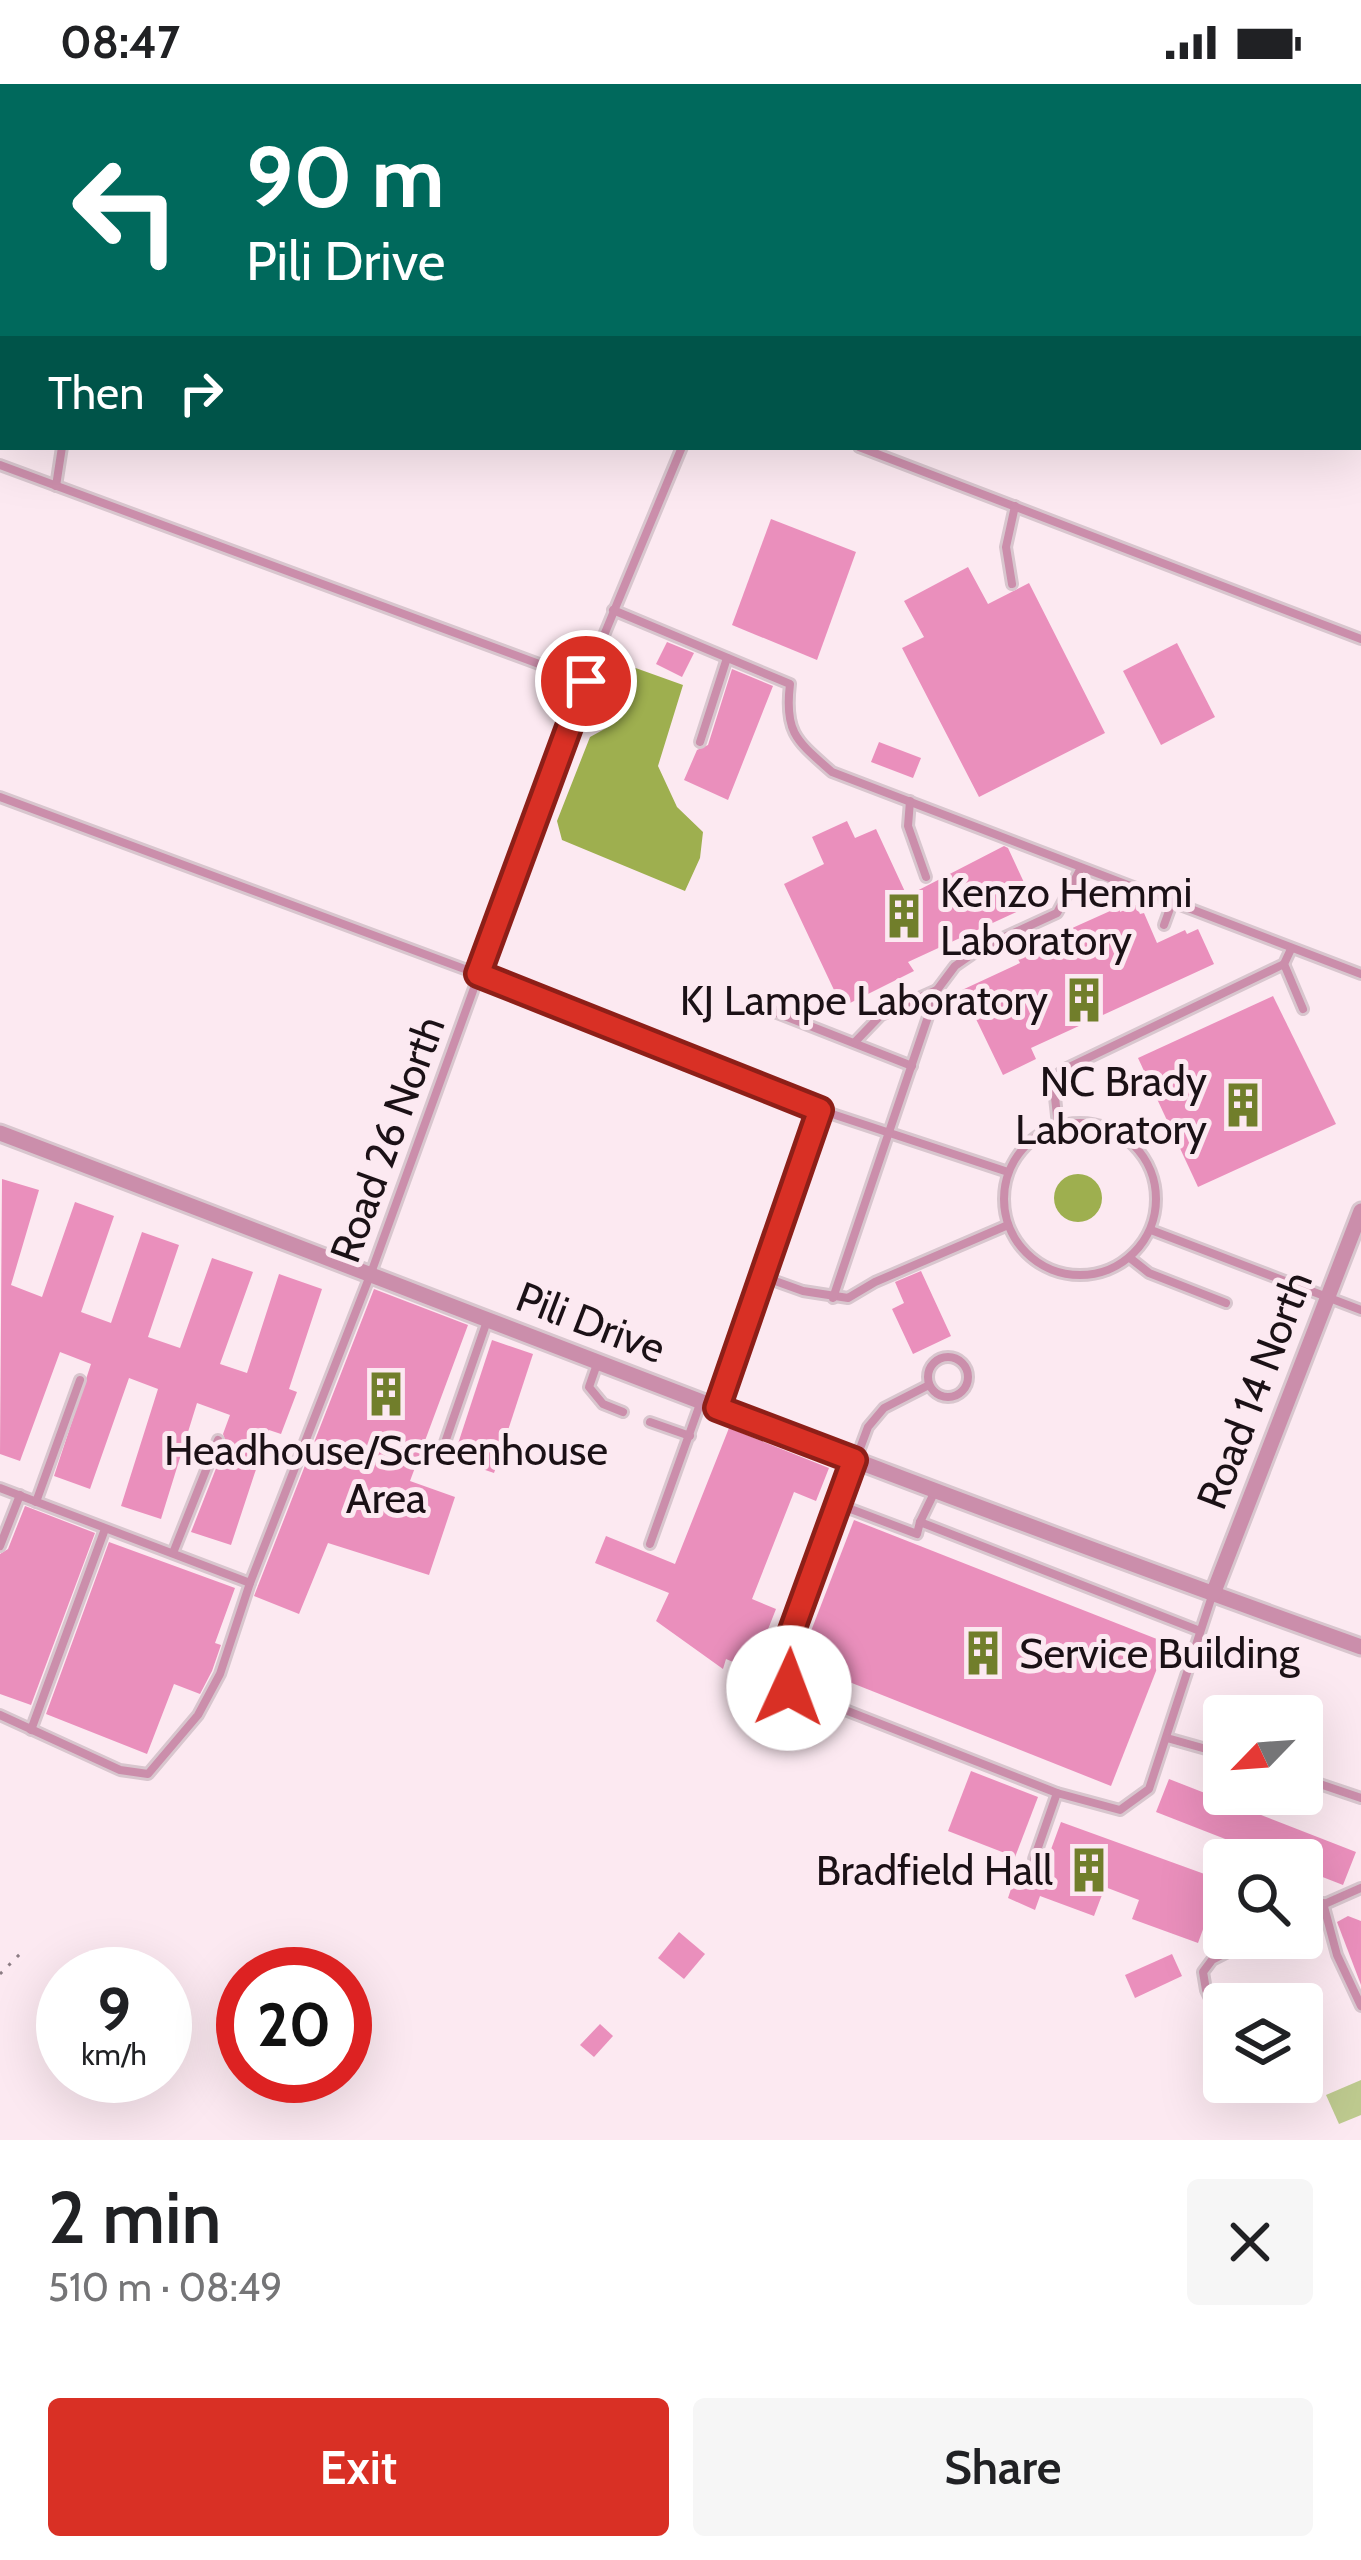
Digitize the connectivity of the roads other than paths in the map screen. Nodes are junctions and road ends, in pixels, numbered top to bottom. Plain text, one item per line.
1 (62, 450) edge
2 (681, 450) edge
3 (867, 450) edge
4 (0, 465) edge
5 (56, 486) junction
6 (1015, 506) junction
7 (1012, 584) dead end
8 (613, 610) junction
9 (1361, 639) edge
10 (727, 658) junction
11 (586, 681) junction
12 (700, 742) dead end
13 (0, 797) edge
14 (910, 801) junction
15 (1081, 868) junction
16 (926, 877) dead end
17 (1172, 903) junction
18 (1164, 925) dead end
19 (1291, 949) junction
20 (1285, 964) junction
21 (478, 974) junction
22 (1361, 974) edge
23 (937, 990) junction
24 (1303, 1009) dead end
25 (777, 1013) dead end
26 (855, 1042) junction
27 (912, 1066) junction
28 (820, 1110) junction
29 (1058, 1125) junction
30 (887, 1132) junction
31 (0, 1133) edge
32 (1008, 1172) junction
33 (1361, 1211) edge
34 (1008, 1225) junction
35 (1151, 1230) junction
36 (1130, 1258) junction
37 (371, 1274) junction
38 (764, 1276) junction
39 (832, 1298) junction
40 (1330, 1299) junction
41 (1226, 1304) dead end
42 (1361, 1310) edge
43 (487, 1321) junction
44 (597, 1364) junction
45 (80, 1380) dead end
46 (929, 1385) junction
47 (709, 1406) junction
48 (623, 1412) dead end
49 (650, 1422) dead end
50 (690, 1436) junction
51 (218, 1440) dead end
52 (442, 1454) dead end
53 (854, 1460) junction
54 (0, 1488) edge
55 (936, 1488) junction
56 (20, 1496) junction
57 (36, 1502) junction
58 (840, 1505) junction
59 (920, 1522) junction
60 (106, 1528) junction
61 (650, 1544) dead end
62 (0, 1546) edge
63 (172, 1553) junction
64 (250, 1582) junction
65 (1213, 1594) junction
66 (1200, 1631) junction
67 (1361, 1647) edge
68 (0, 1715) edge
69 (31, 1730) junction
70 (1167, 1738) junction
71 (1203, 1748) edge
72 (1323, 1785) edge
73 (1057, 1793) junction
74 (1361, 1798) edge
75 (1034, 1859) dead end
76 (1361, 1888) edge
77 (1323, 1903) joint
78 (1361, 2006) edge

1 - 5 lane
2 - 8 lane, Road 26 North
3 - 6 lane
4 - 5 lane
5 - 11 lane
6 - 7 lane
6 - 9 lane
8 - 10 lane
8 - 11 lane, Road 26 North
10 - 12 lane
10 - 14 lane
11 - 21 lane, Road 26 North
13 - 21 lane
14 - 15 lane
14 - 16 lane
15 - 17 lane
15 - 23 lane
17 - 18 lane
17 - 19 lane
19 - 20 lane
19 - 22 lane
20 - 24 lane
20 - 29 lane
21 - 28 lane
21 - 37 lane, Road 26 North
23 - 26 lane
23 - 27 lane
25 - 26 lane
26 - 27 lane
27 - 30 lane
28 - 30 lane
28 - 38 lane
29 - 32 lane
29 - 35 lane
30 - 32 lane
30 - 39 lane
31 - 37 street, Pili Drive
32 - 34 lane
33 - 40 street, Road 14 North
34 - 36 lane
34 - 39 lane
35 - 36 lane
35 - 40 lane
36 - 41 lane
37 - 43 street, Pili Drive
37 - 64 lane, Road 26 North
38 - 39 lane
38 - 47 lane
40 - 42 lane
40 - 65 street, Road 14 North
43 - 44 street, Pili Drive
43 - 52 lane
44 - 47 street, Pili Drive
44 - 48 lane
45 - 57 lane
46 - 46 lane
46 - 53 lane
47 - 50 lane
47 - 53 street, Pili Drive
49 - 50 lane
50 - 61 lane
51 - 63 lane
53 - 55 street, Pili Drive
53 - 58 lane
54 - 56 lane
55 - 59 lane
55 - 65 street, Pili Drive
56 - 57 lane
56 - 62 lane
57 - 60 lane
58 - 59 lane
58 - 73 lane
59 - 66 lane
60 - 63 lane
60 - 69 lane
63 - 64 lane
64 - 69 lane, Road 26 North
65 - 66 lane
65 - 67 street, Pili Drive
66 - 70 lane
68 - 69 lane
70 - 71 lane
70 - 73 lane
72 - 74 lane
73 - 75 lane
76 - 77 lane
77 - 78 lane

